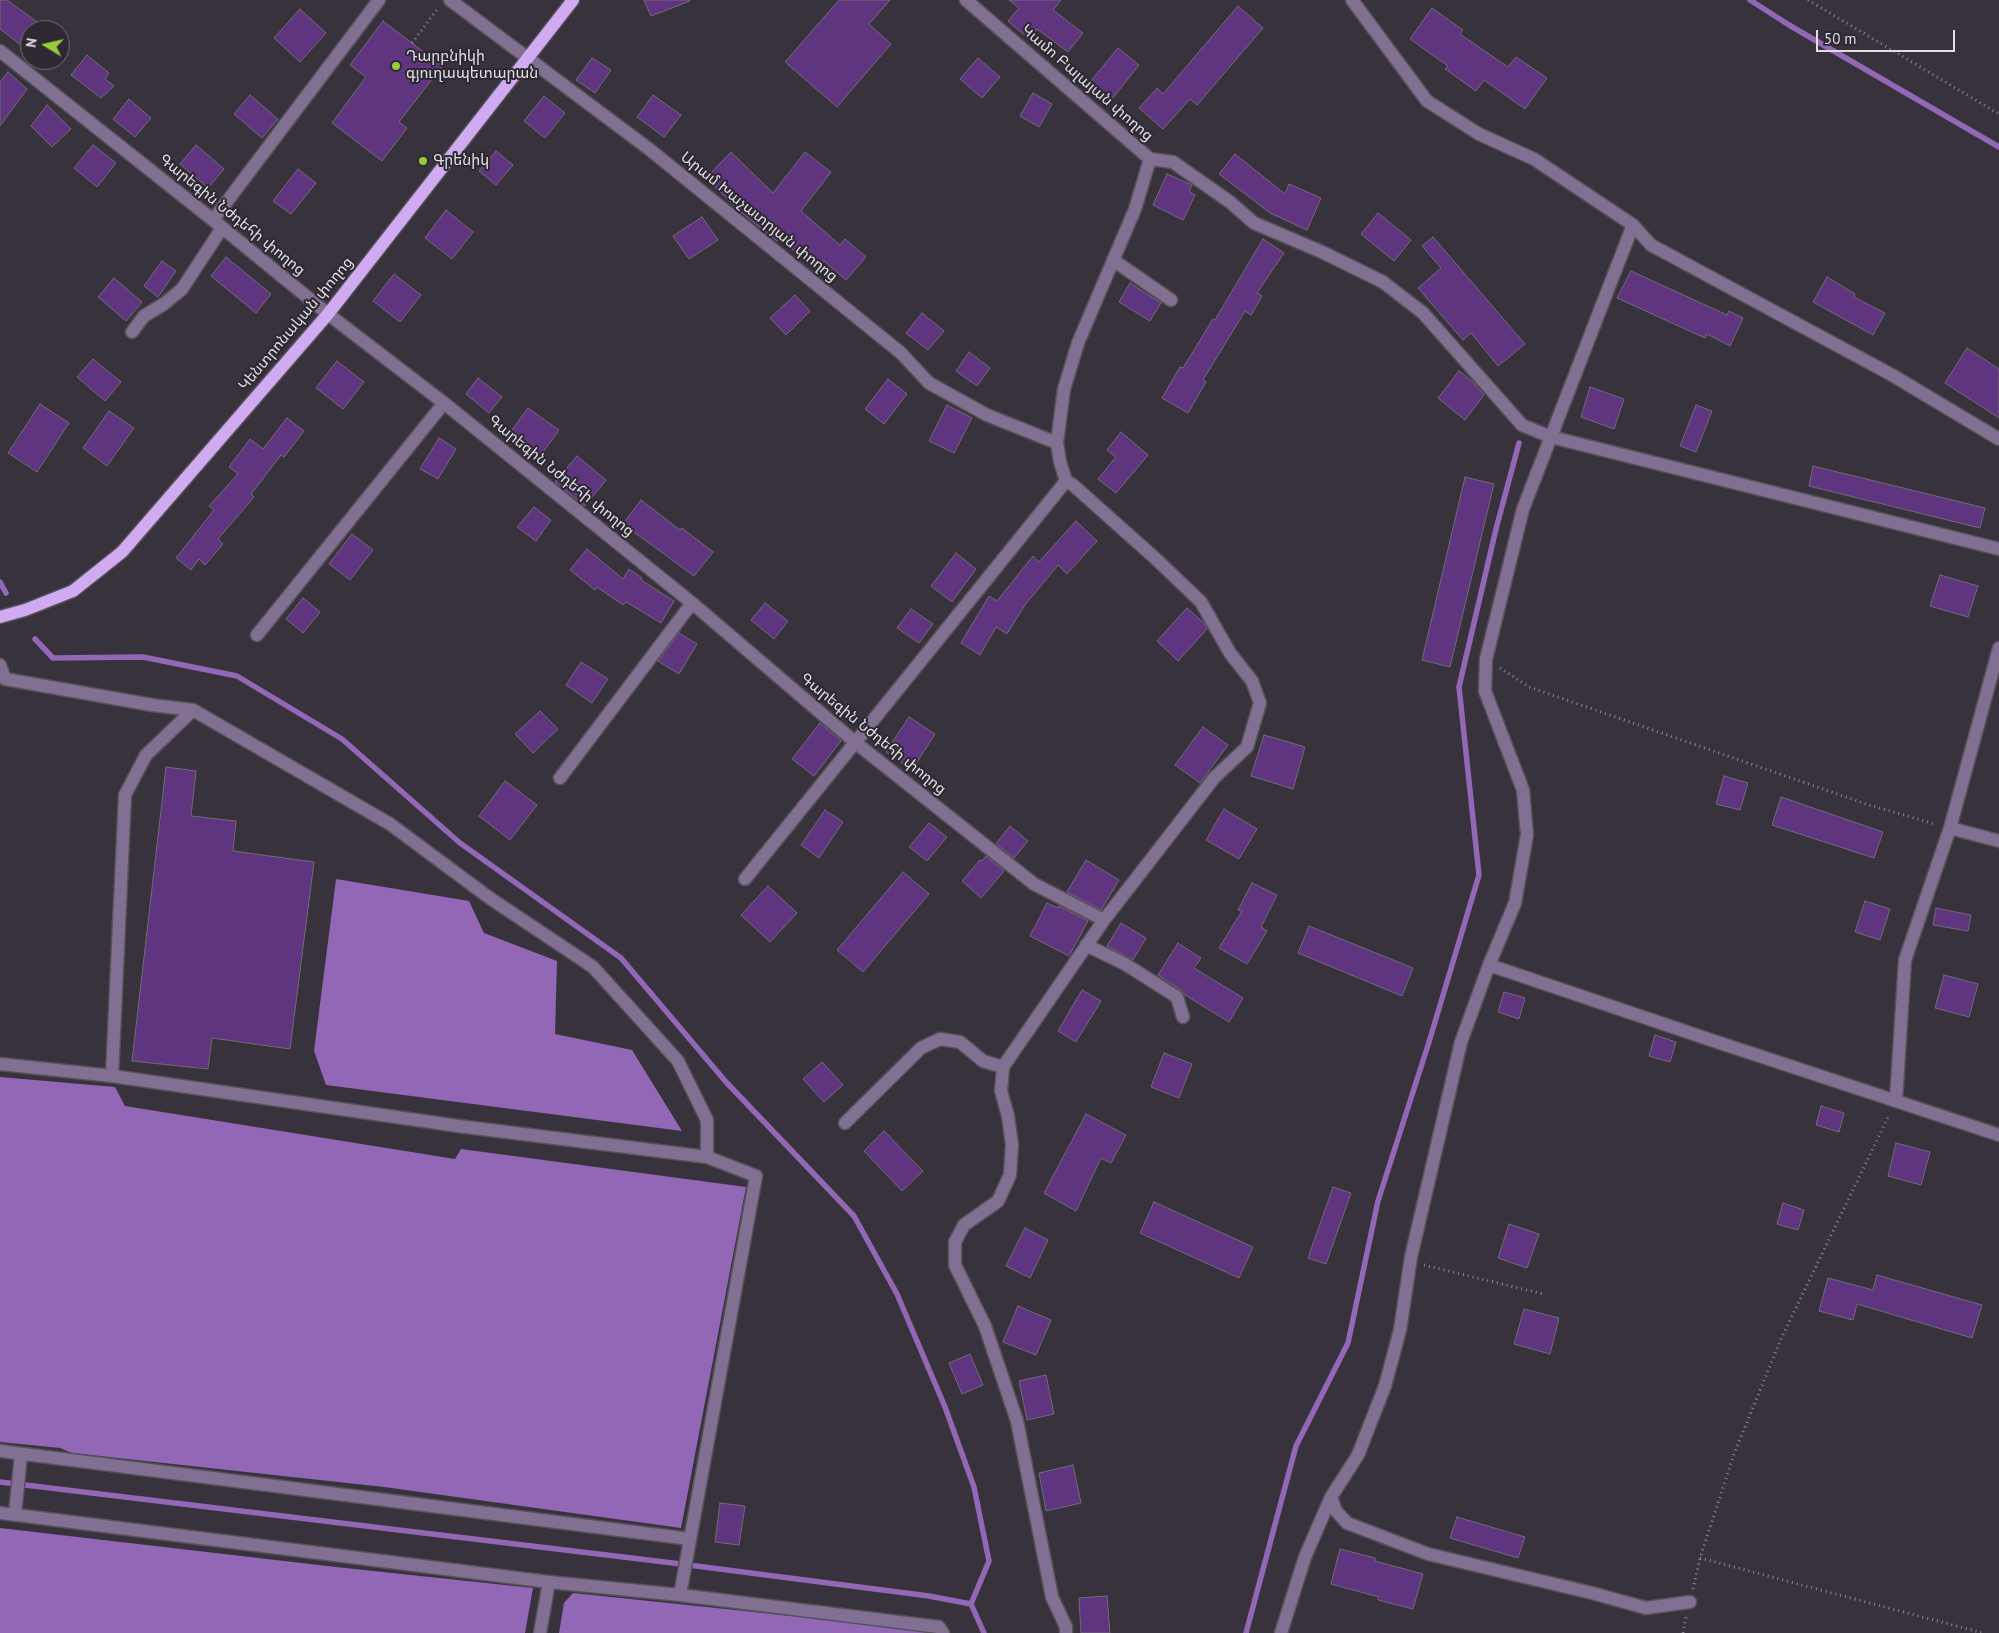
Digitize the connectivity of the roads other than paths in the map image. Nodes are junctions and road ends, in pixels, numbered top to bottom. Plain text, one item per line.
1 (379, 0) edge
2 (450, 0) edge
3 (573, 0) edge
4 (966, 0) edge
5 (1352, 0) edge
6 (0, 50) edge
7 (526, 59) junction
8 (1150, 159) junction
9 (218, 224) junction
10 (1633, 225) junction
11 (1113, 260) junction
12 (1171, 300) dead end
13 (328, 314) junction
14 (132, 332) dead end
15 (444, 403) junction
16 (1551, 437) junction
17 (1999, 439) edge
18 (1056, 443) junction
19 (1066, 481) junction
20 (1999, 550) edge
21 (692, 603) junction
22 (0, 617) edge
23 (257, 635) dead end
24 (1999, 648) edge
25 (0, 665) edge
26 (193, 710) junction
27 (856, 743) junction
28 (560, 778) dead end
29 (1950, 828) junction
30 (1999, 842) edge
31 (744, 879) dead end
32 (1104, 920) junction
33 (1086, 946) junction
34 (1489, 965) junction
35 (1183, 1017) dead end
36 (0, 1064) edge
37 (1003, 1067) junction
38 (112, 1076) junction
39 (1896, 1100) junction
40 (845, 1123) dead end
41 (1999, 1134) edge
42 (707, 1157) junction
43 (0, 1451) edge
44 (21, 1454) junction
45 (1331, 1498) junction
46 (0, 1513) edge
47 (15, 1514) junction
48 (690, 1539) junction
49 (548, 1582) junction
50 (680, 1595) junction
51 (1690, 1602) road end
52 (540, 1633) edge
53 (943, 1633) edge
54 (1066, 1633) edge
55 (1281, 1633) edge

1 - 9 street
2 - 7 street, Արամ Խաչատրյան փողոց
3 - 7 main road, Կենտրոնական փողոց
4 - 8 street, Կամո Բալայան փողոց
5 - 10 street
6 - 9 street, Գարեգին Նժդեհի փողոց
7 - 13 main road, Կենտրոնական փողոց
7 - 18 street, Արամ Խաչատրյան փողոց
8 - 11 street
8 - 16 street, Կամո Բալայան փողոց
9 - 13 street, Գարեգին Նժդեհի փողոց
9 - 14 street
10 - 16 street
10 - 17 street
11 - 12 street
11 - 18 street
13 - 15 street, Գարեգին Նժդեհի փողոց
13 - 22 main road, Կենտրոնական փողոց
15 - 21 street, Գարեգին Նժդեհի փողոց
15 - 23 street
16 - 20 street, Կամո Բալայան փողոց
16 - 34 street
18 - 19 street
19 - 27 street
19 - 32 street
21 - 27 street, Գարեգին Նժդեհի փողոց
21 - 28 street
24 - 29 street
25 - 26 street
26 - 38 street
26 - 42 street
27 - 31 street
27 - 32 street, Գարեգին Նժդեհի փողոց
29 - 30 street
29 - 39 street
32 - 33 street
33 - 35 street
33 - 37 street
34 - 39 street
34 - 45 street
36 - 38 street
37 - 40 street
37 - 54 street
38 - 42 street
39 - 41 street
42 - 48 street
43 - 44 street
44 - 47 street
44 - 48 street
45 - 51 street
45 - 55 street
46 - 47 street
47 - 49 street
48 - 50 street
49 - 50 street
49 - 52 street
50 - 53 street

